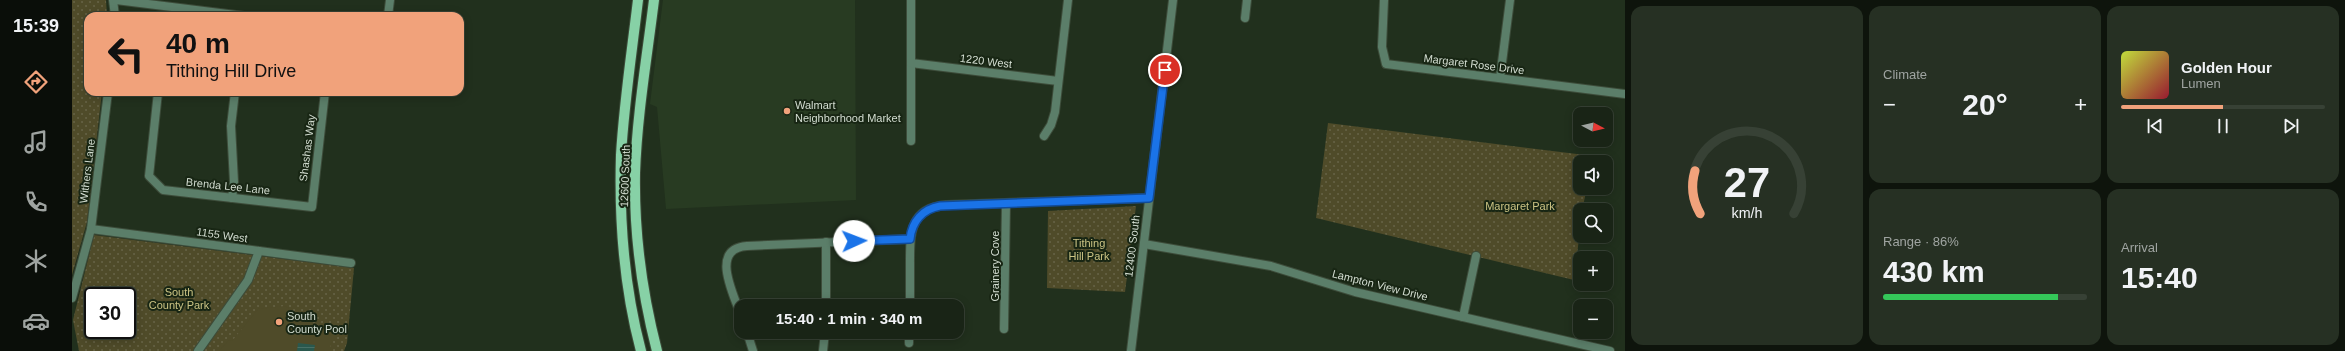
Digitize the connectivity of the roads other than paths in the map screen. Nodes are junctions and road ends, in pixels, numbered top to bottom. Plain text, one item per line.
1 (114, 0) edge
2 (390, 0) edge
3 (638, 0) edge
4 (654, 0) edge
5 (911, 0) edge
6 (1068, 0) edge
7 (1173, 0) edge
8 (1247, 0) edge
9 (1384, 0) edge
10 (1510, 0) edge
11 (168, 6) junction
12 (115, 12) edge
13 (167, 12) edge
14 (213, 12) edge
15 (388, 12) edge
16 (1245, 18) dead end
17 (911, 63) junction
18 (1500, 78) junction
19 (1058, 80) junction
20 (1625, 94) edge
21 (108, 96) edge
22 (158, 96) edge
23 (235, 96) edge
24 (325, 96) edge
25 (1044, 136) dead end
26 (911, 142) dead end
27 (232, 198) junction
28 (1149, 198) junction
29 (1006, 203) junction
30 (312, 207) joint
31 (91, 229) junction
32 (910, 239) junction
33 (826, 242) junction
34 (1144, 244) junction
35 (259, 251) junction
36 (1476, 256) dead end
37 (351, 263) dead end
38 (72, 298) edge
39 (735, 299) edge
40 (826, 299) edge
41 (910, 299) edge
42 (1463, 317) junction
43 (1004, 329) dead end
44 (749, 339) edge
45 (825, 339) edge
46 (909, 339) edge
47 (909, 343) dead end
48 (198, 351) edge
49 (641, 351) edge
50 (657, 351) edge
51 (753, 351) edge
52 (823, 351) edge
53 (1131, 351) edge
54 (1610, 351) edge

1 - 11 street
1 - 12 street
2 - 15 street
3 - 49 main road, 12600 South
4 - 50 main road, 12600 South
5 - 17 street
6 - 19 street
7 - 28 street, 12400 South
8 - 16 street
9 - 18 street, Margaret Rose Drive
10 - 18 street
11 - 13 street
11 - 14 street
17 - 19 street, 1220 West
17 - 26 street
18 - 20 street, Margaret Rose Drive
19 - 25 street
21 - 31 street, Withers Lane
22 - 27 street, Brenda Lee Lane
23 - 27 street
24 - 30 street, Shashas Way
27 - 30 street, Brenda Lee Lane
28 - 29 street
28 - 34 street, 12400 South
29 - 32 street
29 - 43 street, Grainery Cove
31 - 35 street, 1155 West
31 - 38 street, Withers Lane
32 - 33 street
32 - 41 street
33 - 39 street
33 - 40 street
34 - 42 street, Lampton View Drive
34 - 53 street, 12400 South
35 - 37 street, 1155 West
35 - 48 street
36 - 42 street
42 - 54 street, Lampton View Drive
44 - 51 street
45 - 52 street
46 - 47 street

